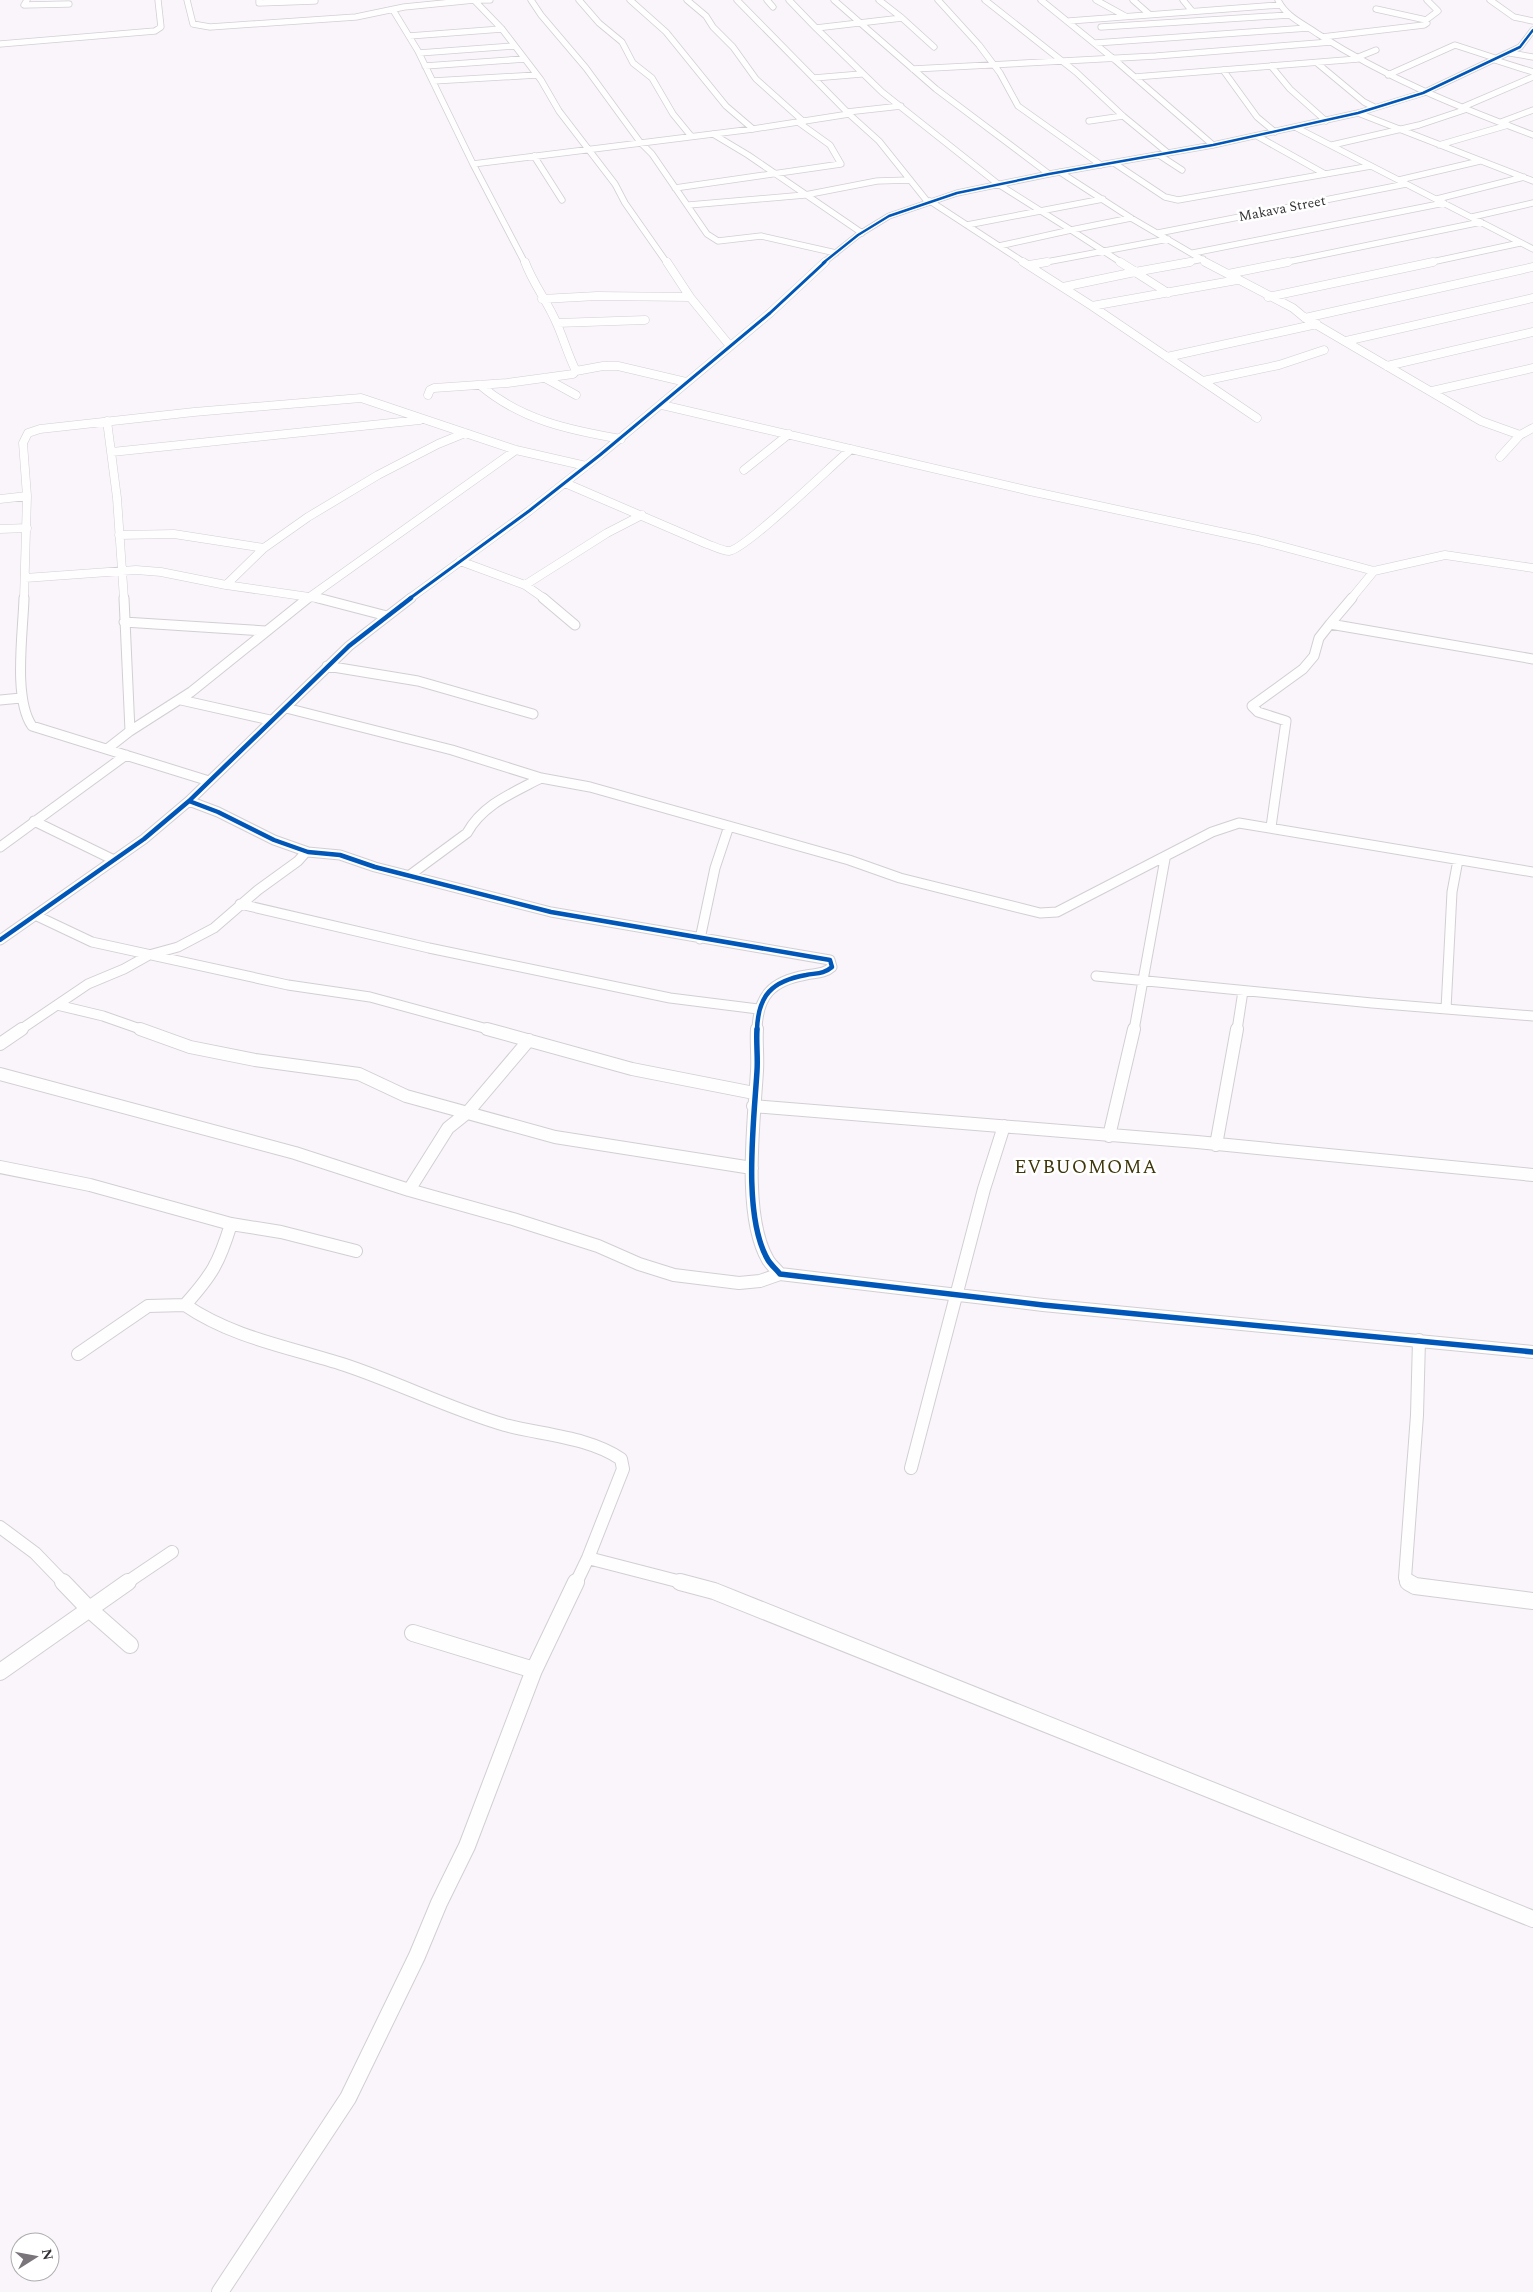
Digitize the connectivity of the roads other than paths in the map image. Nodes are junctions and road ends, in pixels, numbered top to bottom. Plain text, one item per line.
1 (27, 0) edge
2 (158, 0) edge
3 (187, 0) edge
4 (259, 0) edge
5 (474, 0) edge
6 (490, 0) edge
7 (531, 0) edge
8 (578, 0) edge
9 (630, 0) edge
10 (687, 0) edge
11 (737, 0) edge
12 (767, 0) edge
13 (789, 0) edge
14 (834, 0) edge
15 (880, 0) edge
16 (938, 0) edge
17 (985, 0) edge
18 (1042, 0) edge
19 (1096, 0) edge
20 (1133, 0) edge
21 (1183, 0) edge
22 (1427, 0) edge
23 (1490, 0) edge
24 (315, 2) edge
25 (1279, 3) edge
26 (1381, 3) dead end
27 (68, 4) dead end
28 (395, 6) edge
29 (773, 7) dead end
30 (1192, 11) junction
31 (310, 12) dead end
32 (1149, 14) junction
33 (1289, 14) junction
34 (1126, 16) junction
35 (902, 18) junction
36 (310, 20) junction
37 (1426, 20) junction
38 (1070, 21) junction
39 (1533, 21) edge
40 (859, 23) junction
41 (816, 28) junction
42 (1101, 28) dead end
43 (1308, 28) junction
44 (502, 29) junction
45 (1533, 30) edge
46 (409, 36) junction
47 (1322, 37) junction
48 (1530, 41) edge
49 (1330, 42) junction
50 (1095, 43) junction
51 (0, 44) edge
52 (514, 46) junction
53 (934, 47) dead end
54 (1376, 50) dead end
55 (419, 53) junction
56 (1510, 53) junction
57 (1112, 57) junction
58 (1533, 57) edge
59 (1357, 58) junction
60 (524, 59) junction
61 (1496, 59) junction
62 (1061, 61) junction
63 (1317, 63) junction
64 (994, 65) junction
65 (425, 66) junction
66 (1271, 66) junction
67 (913, 68) junction
68 (1223, 70) junction
69 (1533, 72) edge
70 (861, 74) junction
71 (536, 75) junction
72 (1388, 75) junction
73 (1135, 77) junction
74 (1533, 77) edge
75 (814, 78) junction
76 (433, 81) junction
77 (1423, 92) junction
78 (901, 106) junction
79 (1374, 107) junction
80 (1465, 108) junction
81 (1533, 110) edge
82 (1358, 112) junction
83 (848, 113) junction
84 (1123, 116) junction
85 (1089, 121) dead end
86 (1326, 121) junction
87 (801, 122) junction
88 (1501, 122) junction
89 (1508, 125) junction
90 (1297, 128) junction
91 (753, 129) junction
92 (1400, 130) junction
93 (1276, 132) junction
94 (713, 134) junction
95 (1533, 135) edge
96 (691, 136) junction
97 (1257, 136) junction
98 (640, 142) junction
99 (1212, 145) junction
100 (1439, 145) junction
101 (1332, 146) junction
102 (588, 150) junction
103 (1168, 153) junction
104 (1159, 155) junction
105 (534, 156) junction
106 (1480, 161) junction
107 (1114, 163) junction
108 (473, 164) junction
109 (1101, 165) junction
110 (1371, 166) junction
111 (1182, 170) dead end
112 (1060, 172) junction
113 (1050, 174) junction
114 (1325, 174) junction
115 (776, 175) junction
116 (1524, 177) junction
117 (910, 180) junction
118 (1399, 180) junction
119 (1533, 180) edge
120 (998, 184) junction
121 (1406, 184) junction
122 (675, 188) junction
123 (805, 194) junction
124 (1103, 199) junction
125 (1437, 199) junction
126 (562, 200) dead end
127 (928, 201) junction
128 (1444, 203) junction
129 (1533, 203) edge
130 (690, 206) junction
131 (1040, 211) junction
132 (1472, 217) junction
133 (1131, 218) junction
134 (1481, 222) junction
135 (967, 225) junction
136 (1071, 230) junction
137 (1158, 232) junction
138 (862, 233) junction
139 (1168, 238) junction
140 (1520, 243) junction
141 (999, 246) junction
142 (1533, 249) edge
143 (1102, 251) junction
144 (836, 253) junction
145 (1193, 253) junction
146 (1203, 259) junction
147 (1029, 265) junction
148 (1533, 266) edge
149 (1135, 272) junction
150 (1228, 274) junction
151 (1237, 280) junction
152 (1063, 287) junction
153 (1168, 293) junction
154 (690, 297) junction
155 (1268, 297) junction
156 (1533, 298) edge
157 (542, 299) junction
158 (1092, 306) junction
159 (1304, 318) junction
160 (645, 320) dead end
161 (557, 323) junction
162 (1317, 324) junction
163 (1533, 332) edge
164 (1346, 341) junction
165 (730, 346) junction
166 (1324, 350) dead end
167 (1167, 357) junction
168 (1387, 366) junction
169 (1533, 368) edge
170 (576, 371) junction
171 (545, 378) junction
172 (1203, 381) junction
173 (686, 382) junction
174 (480, 385) junction
175 (1432, 391) junction
176 (428, 395) dead end
177 (576, 395) dead end
178 (662, 405) junction
179 (1257, 418) dead end
180 (424, 419) junction
181 (106, 421) junction
182 (1533, 428) edge
183 (465, 433) junction
184 (789, 434) junction
185 (1520, 435) junction
186 (621, 439) junction
187 (851, 449) junction
188 (516, 450) junction
189 (112, 452) junction
190 (1500, 457) dead end
191 (586, 466) junction
192 (744, 470) dead end
193 (565, 483) junction
194 (27, 496) junction
195 (0, 499) edge
196 (642, 516) junction
197 (27, 528) junction
198 (0, 529) edge
199 (119, 535) junction
200 (264, 548) junction
201 (460, 561) junction
202 (1533, 568) edge
203 (123, 570) junction
204 (1374, 571) junction
205 (25, 578) junction
206 (226, 585) junction
207 (525, 585) junction
208 (311, 596) junction
209 (387, 616) junction
210 (124, 622) junction
211 (1330, 624) junction
212 (574, 625) dead end
213 (266, 631) junction
214 (1533, 659) edge
215 (327, 666) junction
216 (21, 698) junction
217 (0, 700) edge
218 (181, 700) junction
219 (286, 708) junction
220 (533, 714) dead end
221 (270, 720) junction
222 (130, 731) junction
223 (107, 748) junction
224 (126, 755) junction
225 (541, 778) junction
226 (208, 781) junction
227 (189, 801) junction
228 (34, 821) junction
229 (729, 826) junction
230 (1271, 827) junction
231 (0, 847) edge
232 (306, 852) junction
233 (1165, 859) junction
234 (114, 860) junction
235 (1458, 860) junction
236 (1533, 872) edge
237 (410, 875) junction
238 (240, 904) junction
239 (37, 916) junction
240 (700, 939) junction
241 (0, 940) edge
242 (149, 955) junction
243 (1096, 976) dead end
244 (1142, 981) junction
245 (1243, 991) junction
246 (57, 1005) junction
247 (1446, 1009) junction
248 (758, 1010) junction
249 (1533, 1016) edge
250 (529, 1040) junction
251 (0, 1044) edge
252 (0, 1074) edge
253 (754, 1093) junction
254 (752, 1106) junction
255 (468, 1112) junction
256 (1004, 1126) junction
257 (1109, 1136) junction
258 (1216, 1144) junction
259 (0, 1166) edge
260 (752, 1168) junction
261 (1533, 1175) edge
262 (409, 1190) junction
263 (231, 1224) junction
264 (356, 1251) dead end
265 (780, 1274) junction
266 (958, 1294) junction
267 (185, 1306) junction
268 (1419, 1340) junction
269 (1533, 1352) edge
270 (78, 1354) dead end
271 (911, 1468) dead end
272 (0, 1527) edge
273 (172, 1552) dead end
274 (588, 1558) junction
275 (1533, 1601) edge
276 (89, 1608) junction
277 (413, 1633) dead end
278 (130, 1645) dead end
279 (534, 1670) junction
280 (0, 1672) edge
281 (1533, 1919) edge
282 (220, 2292) edge

1 - 27 street
2 - 51 street
3 - 36 street
4 - 24 street
5 - 6 street
5 - 28 street
5 - 44 street
7 - 98 street
8 - 96 street
9 - 91 street
10 - 87 street
11 - 75 street
12 - 29 street
13 - 41 street
14 - 40 street
15 - 35 street
16 - 64 street
17 - 62 street
18 - 38 street
19 - 34 street
20 - 32 street
21 - 30 street
22 - 37 street
23 - 39 street
25 - 30 street
25 - 33 street
26 - 37 street
28 - 36 street
28 - 46 street
30 - 32 street
31 - 36 street
32 - 34 street
33 - 42 street
33 - 43 street
34 - 38 street
35 - 40 street
35 - 53 street
37 - 47 street
38 - 50 street
40 - 41 street
40 - 67 street
41 - 70 street
43 - 47 street
43 - 50 street
44 - 46 street
44 - 52 street
45 - 48 street
46 - 55 street
47 - 49 street
48 - 56 street
49 - 57 street
49 - 59 street
50 - 57 street
52 - 55 street
52 - 60 street
54 - 59 street
55 - 65 street
56 - 58 street
56 - 61 street
57 - 62 street
57 - 73 street
59 - 63 street
59 - 72 street
60 - 65 street
60 - 71 street
61 - 69 street
61 - 72 street
61 - 77 street
62 - 64 street
62 - 84 street
63 - 66 street
63 - 79 street
64 - 67 street
64 - 109 street
65 - 76 street
66 - 68 street
66 - 86 street
67 - 113 street
68 - 73 street
68 - 93 street
70 - 75 street
70 - 78 street
71 - 76 street
71 - 102 street
72 - 77 street
73 - 99 street
74 - 80 street
75 - 83 street
76 - 108 street
77 - 79 street
77 - 80 street
78 - 83 street
78 - 120 street
79 - 82 street
80 - 88 street
80 - 92 street
81 - 88 street
82 - 86 street
82 - 92 street
83 - 87 street
83 - 117 street
84 - 85 street
84 - 103 street
86 - 90 street
87 - 91 street
87 - 115 street
88 - 89 street
89 - 95 street
89 - 100 street
90 - 93 street
90 - 101 street
91 - 94 street
92 - 100 street
92 - 101 street
93 - 97 street
94 - 96 street
94 - 115 street
96 - 98 street
97 - 99 street
97 - 114 street
98 - 102 street
98 - 122 street
99 - 103 street
100 - 106 street
101 - 110 street
102 - 105 street
102 - 154 street
103 - 104 street
104 - 107 street
104 - 111 street
105 - 108 street
105 - 126 street
106 - 116 street
106 - 118 street
107 - 109 street
107 - 114 street
108 - 157 street
109 - 112 street
110 - 114 street
110 - 118 street
112 - 113 street
112 - 124 street
113 - 120 street
115 - 122 street
115 - 123 street
116 - 119 street
116 - 125 street
117 - 123 street
117 - 127 street
118 - 121 street
120 - 127 street
120 - 131 street
121 - 125 street
121 - 137 street, Makava Street
122 - 130 street
123 - 130 street
123 - 138 street
124 - 131 street
124 - 133 street
125 - 128 street
127 - 135 street
127 - 138 street
128 - 132 street
128 - 145 street
129 - 132 street
130 - 144 street
131 - 135 street
131 - 136 street
132 - 134 street
133 - 136 street
133 - 137 street
134 - 140 street
134 - 150 street
135 - 141 street
136 - 141 street
136 - 143 street
137 - 139 street
138 - 144 street
139 - 143 street
139 - 145 street
140 - 142 street
140 - 155 street
141 - 147 street
143 - 147 street
143 - 149 street
144 - 165 street
145 - 146 street
146 - 149 street
146 - 150 street
147 - 152 street
148 - 159 street
149 - 152 street
149 - 153 street
150 - 151 street
151 - 153 street
151 - 155 street
152 - 158 street
153 - 158 street
154 - 157 street
154 - 165 street
155 - 159 street
156 - 164 street
157 - 161 street
158 - 167 street
159 - 162 street
160 - 161 street
161 - 170 street
162 - 164 street
162 - 167 street
163 - 168 street
164 - 168 street
165 - 173 street
166 - 172 street
167 - 172 street
168 - 175 street
169 - 175 street
170 - 171 street
170 - 173 street
171 - 174 street
171 - 177 street
172 - 179 street
173 - 178 street
174 - 176 street
174 - 186 street
175 - 185 street
178 - 184 street
178 - 186 street
180 - 181 street
180 - 183 street
180 - 189 street
181 - 189 street
181 - 194 street
182 - 185 street
183 - 188 street
183 - 200 street
184 - 187 street
184 - 192 street
185 - 190 street
186 - 191 street
187 - 196 street
187 - 204 street
188 - 191 street
188 - 208 street
189 - 199 street
191 - 193 street
193 - 196 street
193 - 201 street
194 - 195 street
194 - 197 street
196 - 207 street
197 - 198 street
197 - 205 street
199 - 200 street
199 - 203 street
200 - 206 street
201 - 207 street
201 - 209 street
202 - 204 street
203 - 205 street
203 - 206 street
203 - 210 street
204 - 211 street
205 - 216 street
206 - 208 street
207 - 212 street
208 - 209 street
208 - 213 street
209 - 215 street
210 - 213 street
210 - 222 street
211 - 214 street
211 - 230 street
213 - 218 street
215 - 219 street
215 - 220 street
216 - 217 street
216 - 223 street
218 - 221 street
218 - 222 street
219 - 221 street
219 - 225 street
221 - 226 street
222 - 223 street
223 - 224 street
224 - 226 street
224 - 228 street
225 - 229 street
225 - 237 street
226 - 227 street
227 - 232 street
227 - 234 street
228 - 231 street
228 - 234 street
229 - 233 street
229 - 240 street
230 - 233 street
230 - 235 street
232 - 237 street
232 - 238 street
233 - 244 street
234 - 239 street
235 - 236 street
235 - 247 street
237 - 240 street
238 - 242 street
238 - 248 street
239 - 241 street
239 - 242 street
240 - 248 street
242 - 246 street
242 - 250 street
243 - 244 street
244 - 245 street
244 - 257 street
245 - 247 street
245 - 258 street
246 - 251 street
246 - 255 street
247 - 249 street
248 - 253 street
250 - 253 street
250 - 255 street
252 - 262 street
253 - 254 street
254 - 256 street
254 - 260 street
255 - 260 street
255 - 262 street
256 - 257 street
256 - 266 street
257 - 258 street
258 - 261 street
259 - 263 street
260 - 265 street
262 - 265 street
263 - 264 street
263 - 267 street
265 - 266 street
266 - 268 street
266 - 271 street
267 - 270 street
267 - 274 street
268 - 269 street
268 - 275 street
272 - 276 street
273 - 276 street
274 - 279 street
274 - 281 street
276 - 278 street
276 - 280 street
277 - 279 street
279 - 282 street

